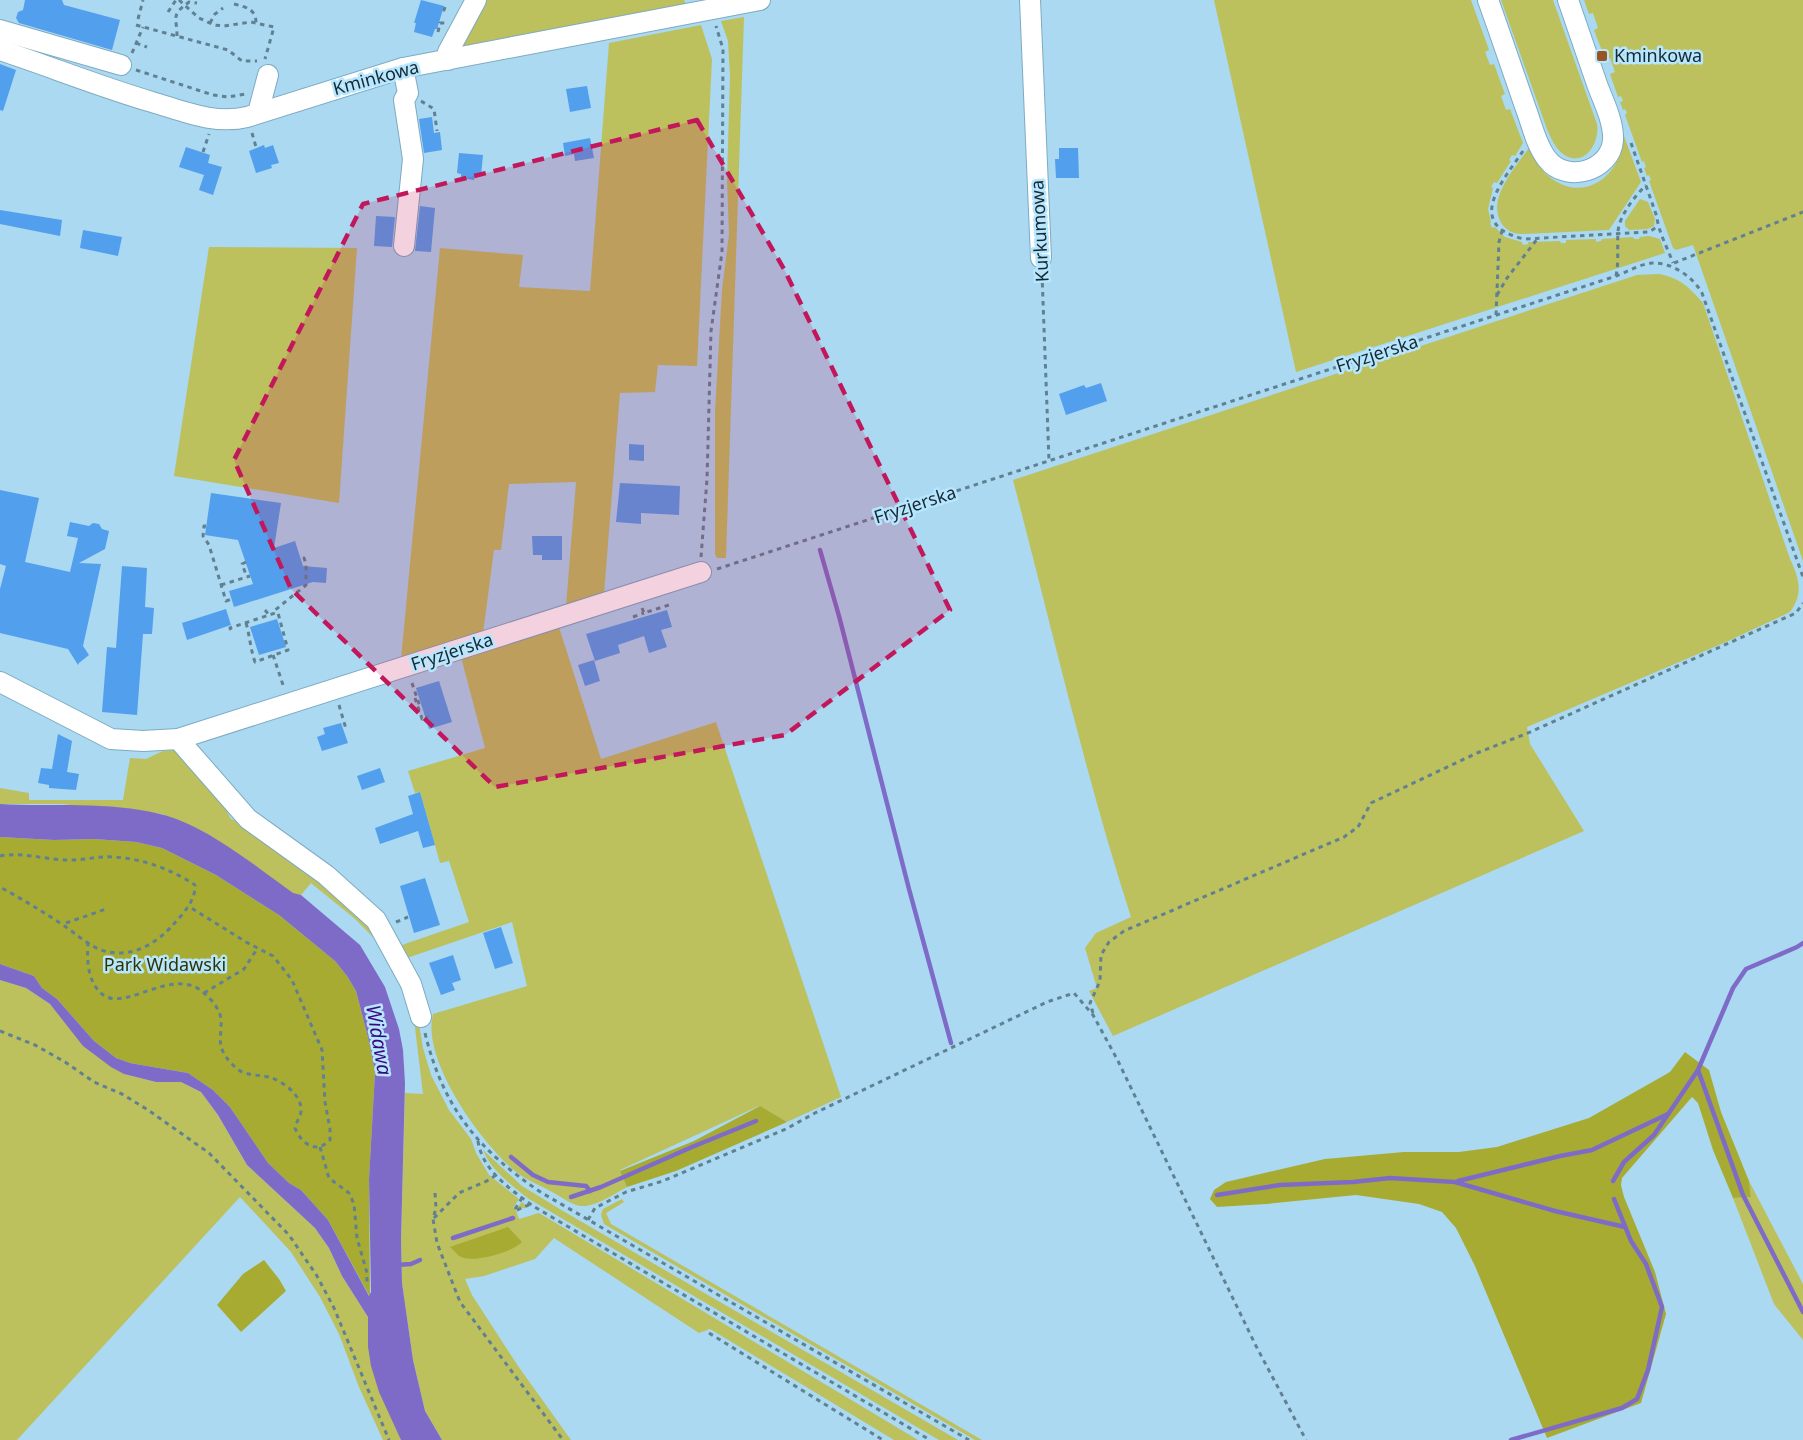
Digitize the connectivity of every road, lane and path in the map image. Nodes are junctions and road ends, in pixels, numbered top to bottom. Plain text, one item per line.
1 (143, 0) edge
2 (177, 0) edge
3 (476, 0) edge
4 (760, 0) edge
5 (1030, 0) edge
6 (1488, 0) edge
7 (1568, 0) edge
8 (197, 3) dead end
9 (234, 4) dead end
10 (185, 5) junction
11 (223, 8) dead end
12 (711, 9) junction
13 (168, 12) dead end
14 (138, 19) dead end
15 (210, 23) junction
16 (256, 23) junction
17 (136, 25) dead end
18 (142, 27) junction
19 (0, 30) edge
20 (177, 36) junction
21 (136, 43) junction
22 (147, 47) dead end
23 (0, 50) edge
24 (448, 60) junction
25 (126, 63) junction
26 (403, 68) junction
27 (268, 75) dead end
28 (247, 94) dead end
29 (258, 113) junction
30 (1627, 133) dead end
31 (1527, 144) dead end
32 (1646, 185) junction
33 (1803, 212) edge
34 (1657, 227) junction
35 (1502, 231) junction
36 (1617, 232) junction
37 (1538, 238) junction
38 (404, 246) dead end
39 (1041, 258) joint
40 (1673, 263) junction
41 (1666, 266) junction
42 (1616, 276) junction
43 (1496, 296) junction
44 (1496, 315) junction
45 (1049, 461) junction
46 (206, 526) dead end
47 (301, 559) dead end
48 (246, 562) dead end
49 (701, 572) junction
50 (1803, 577) edge
51 (221, 585) junction
52 (232, 599) dead end
53 (1803, 603) edge
54 (265, 610) dead end
55 (275, 613) junction
56 (644, 613) dead end
57 (269, 615) junction
58 (633, 617) dead end
59 (246, 623) junction
60 (231, 630) dead end
61 (273, 655) junction
62 (0, 682) edge
63 (414, 688) dead end
64 (418, 701) dead end
65 (290, 704) junction
66 (420, 707) dead end
67 (428, 717) dead end
68 (178, 739) junction
69 (0, 856) edge
70 (0, 887) edge
71 (188, 906) junction
72 (106, 909) dead end
73 (66, 922) dead end
74 (88, 942) junction
75 (257, 949) junction
76 (204, 993) junction
77 (1093, 1015) junction
78 (421, 1017) joint
79 (0, 1031) edge
80 (477, 1139) junction
81 (320, 1147) junction
82 (495, 1175) junction
83 (435, 1193) dead end
84 (522, 1197) junction
85 (531, 1204) junction
86 (433, 1219) junction
87 (588, 1220) junction
88 (367, 1285) dead end
89 (709, 1333) dead end
90 (389, 1440) edge
91 (563, 1440) edge
92 (883, 1440) edge
93 (930, 1440) edge
94 (969, 1440) edge
95 (1306, 1440) edge

1 - 14 path
2 - 10 path
2 - 13 path
3 - 24 street
4 - 12 street, Kminkowa
5 - 39 street, Kurkumowa
6 - 7 street
8 - 10 path
9 - 16 path
10 - 15 path
10 - 20 path
11 - 15 path
12 - 24 street, Kminkowa
12 - 49 path
15 - 16 path
16 - 20 path
17 - 18 path
18 - 20 path
18 - 21 path
19 - 25 street
21 - 22 path
21 - 25 path
23 - 29 street, Kminkowa
24 - 26 street, Kminkowa
25 - 28 path
26 - 29 street, Kminkowa
26 - 38 street
27 - 29 street
30 - 32 path
31 - 35 path
32 - 34 path
32 - 36 path
33 - 40 path
34 - 36 path
34 - 40 path
35 - 37 path
35 - 43 path
36 - 37 path
36 - 42 path
37 - 43 path
39 - 45 path, Kurkumowa
40 - 41 path
41 - 42 path, Fryzjerska
41 - 50 path
42 - 44 path, Fryzjerska
43 - 44 path
44 - 45 path, Fryzjerska
45 - 49 path, Fryzjerska
46 - 51 path
47 - 55 path
48 - 51 path
49 - 65 street, Fryzjerska
51 - 52 path
53 - 77 path
54 - 57 path
55 - 57 path
55 - 61 path
56 - 58 path
57 - 59 path
59 - 60 path
59 - 61 path
61 - 65 path
62 - 68 street, Fryzjerska
63 - 67 path
64 - 66 path
65 - 68 street, Fryzjerska
68 - 78 street
69 - 71 path
70 - 74 path
71 - 74 path
71 - 75 path
72 - 73 path
74 - 76 path
75 - 76 path
75 - 81 path
76 - 81 path
77 - 87 path
77 - 95 path
78 - 80 path
79 - 90 path
80 - 82 path
80 - 87 path
81 - 88 path
82 - 84 path
82 - 86 path
83 - 86 path
84 - 85 path
84 - 85 path
85 - 93 path
86 - 91 path
87 - 94 path
89 - 92 path

